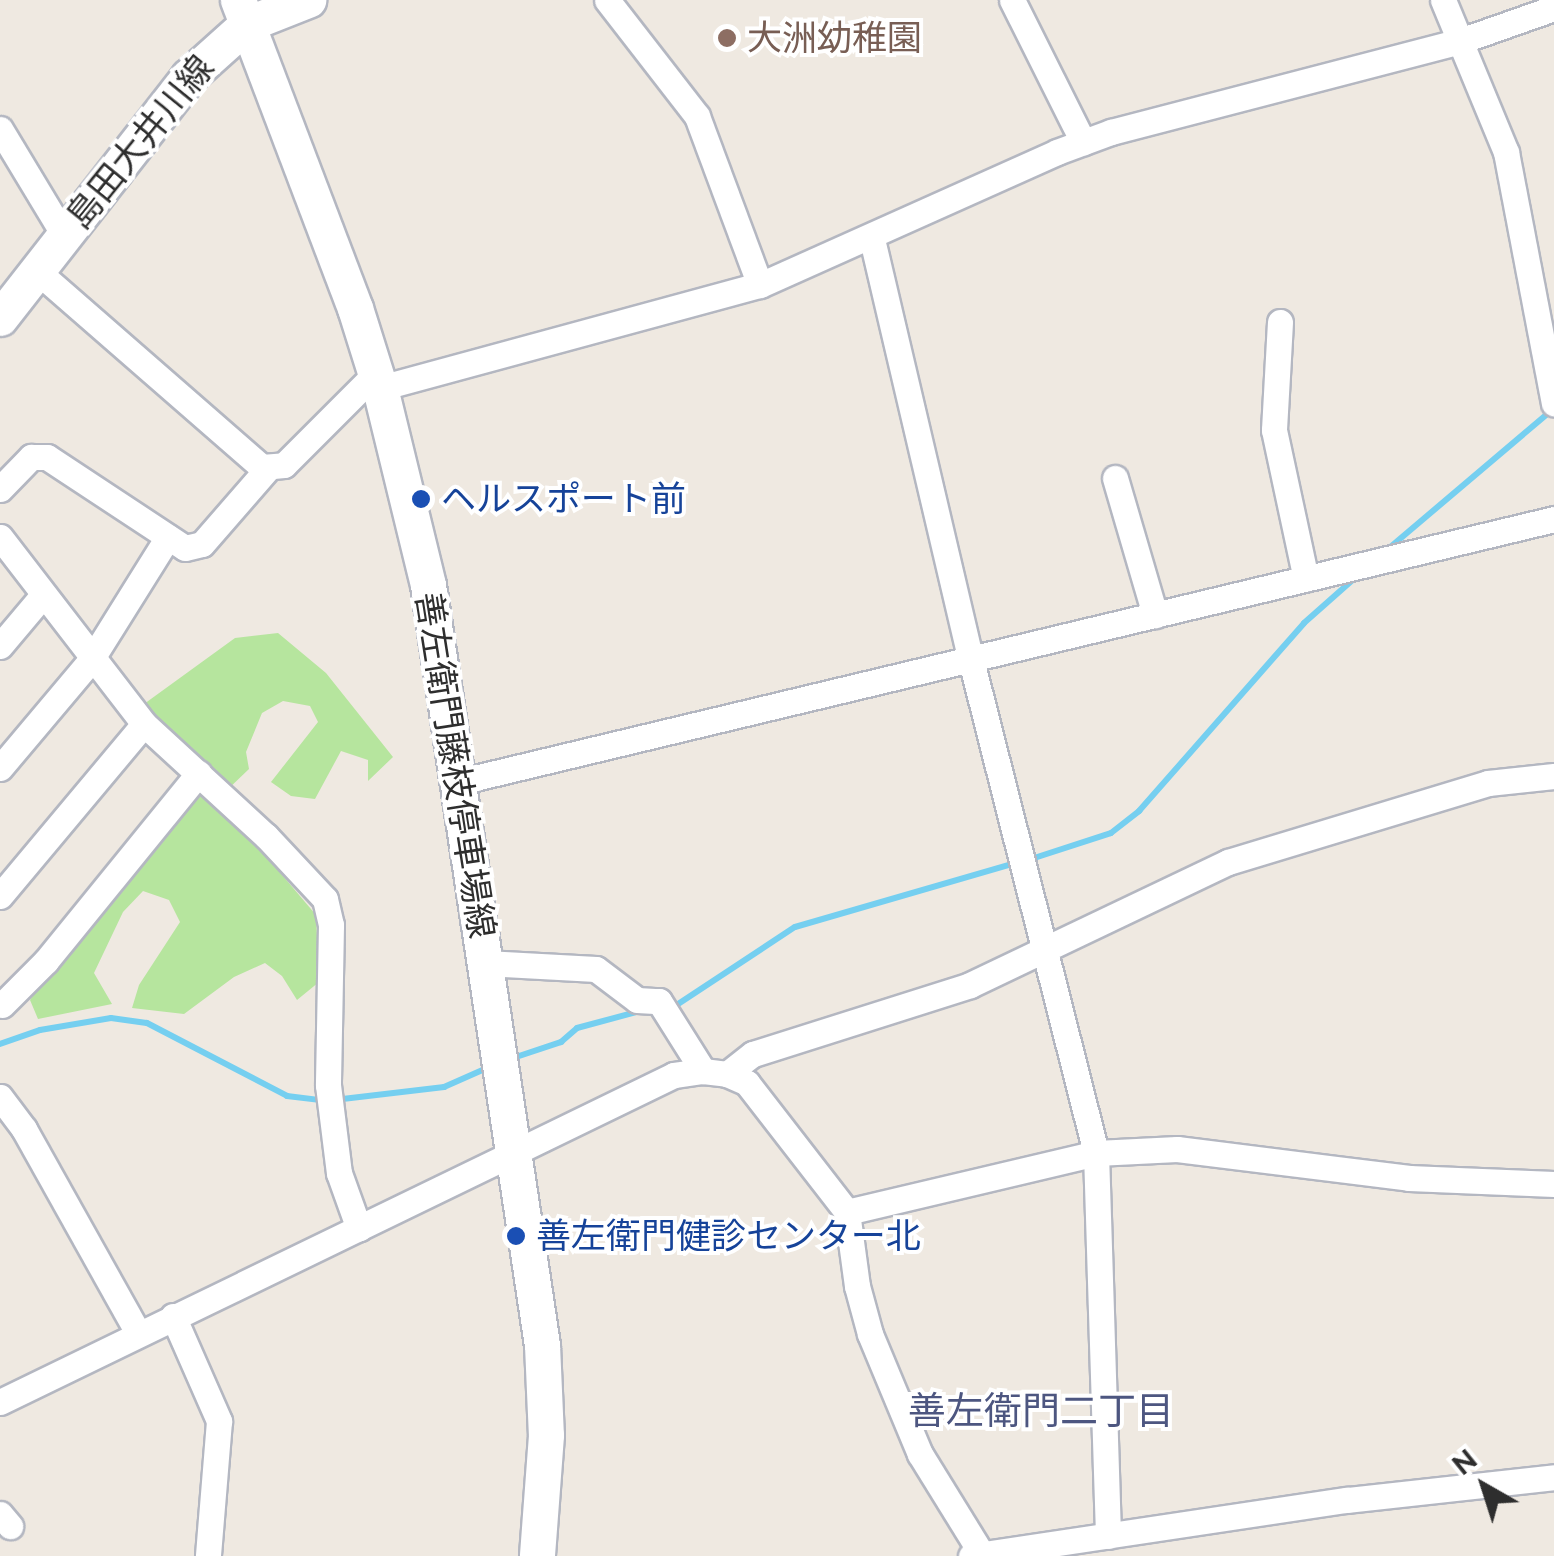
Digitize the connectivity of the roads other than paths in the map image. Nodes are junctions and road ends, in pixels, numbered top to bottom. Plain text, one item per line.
1 (308, 0) edge
2 (607, 0) edge
3 (1012, 0) edge
4 (1443, 0) edge
5 (1554, 8) edge
6 (243, 12) edge
7 (1463, 40) junction
8 (0, 129) edge
9 (1083, 142) junction
10 (64, 235) junction
11 (872, 238) junction
12 (37, 270) junction
13 (760, 286) junction
14 (0, 318) edge
15 (1280, 322) dead end
16 (378, 381) junction
17 (1554, 404) edge
18 (270, 467) junction
19 (1115, 478) dead end
20 (0, 489) edge
21 (1554, 519) edge
22 (0, 537) edge
23 (168, 537) junction
24 (1306, 579) junction
25 (43, 596) junction
26 (1155, 616) junction
27 (0, 646) edge
28 (970, 656) junction
29 (91, 660) junction
30 (144, 724) junction
31 (0, 768) edge
32 (199, 773) junction
33 (1554, 776) edge
34 (458, 782) junction
35 (0, 896) edge
36 (1044, 952) junction
37 (486, 963) junction
38 (2, 1005) edge
39 (715, 1073) junction
40 (0, 1097) edge
41 (514, 1150) junction
42 (1096, 1153) junction
43 (1554, 1184) edge
44 (847, 1212) junction
45 (359, 1228) junction
46 (173, 1316) junction
47 (138, 1333) junction
48 (0, 1402) edge
49 (1554, 1477) edge
50 (1108, 1536) junction
51 (983, 1555) edge
52 (208, 1556) edge
53 (537, 1556) edge
54 (971, 1556) edge

1 - 6 main road, 島田大井川線
2 - 13 street
3 - 9 street
4 - 7 street
5 - 7 street
6 - 10 main road, 島田大井川線
6 - 16 main road, 善左衛門藤枝停車場線
7 - 9 street
7 - 17 street
8 - 10 street
9 - 11 street
10 - 12 main road, 島田大井川線
11 - 13 street
11 - 28 street
12 - 14 main road, 島田大井川線
12 - 18 street
13 - 16 street
15 - 24 street
16 - 18 street
16 - 34 main road, 善左衛門藤枝停車場線
18 - 23 street
19 - 26 street
20 - 23 street
21 - 24 street
22 - 25 street
23 - 29 street
24 - 26 street
25 - 27 street
25 - 29 street
26 - 28 street
28 - 34 street
28 - 36 street
29 - 30 street
29 - 31 street
30 - 32 street
30 - 35 street
32 - 38 street
32 - 45 street
33 - 36 street
34 - 37 main road, 善左衛門藤枝停車場線
36 - 39 street
36 - 42 street
37 - 39 street
37 - 41 main road, 善左衛門藤枝停車場線
39 - 41 street
39 - 44 street
40 - 47 street
41 - 45 street
41 - 53 main road, 善左衛門藤枝停車場線
42 - 43 street
42 - 44 street
42 - 50 street
44 - 51 street
45 - 46 street
46 - 47 street
46 - 52 street
47 - 48 street
49 - 50 street
50 - 51 street
51 - 54 street

